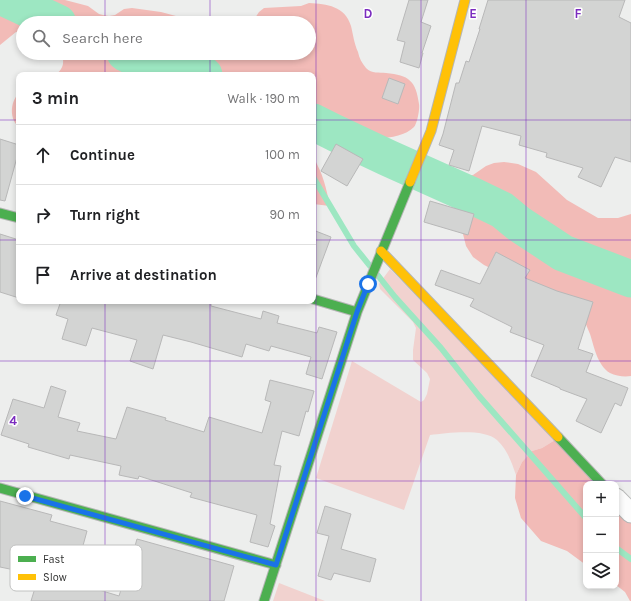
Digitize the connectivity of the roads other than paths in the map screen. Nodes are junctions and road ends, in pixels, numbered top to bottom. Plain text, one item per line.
1 (465, 0) edge
2 (0, 213) edge
3 (16, 217) edge
4 (381, 251) junction
5 (316, 300) edge
6 (357, 312) junction
7 (599, 481) edge
8 (0, 488) edge
9 (619, 501) edge
10 (631, 513) edge
11 (276, 565) junction
12 (264, 601) edge

1 - 4 street
2 - 3 street
4 - 6 street
4 - 7 street
5 - 6 street
6 - 11 street
8 - 11 street
9 - 10 street
11 - 12 street

